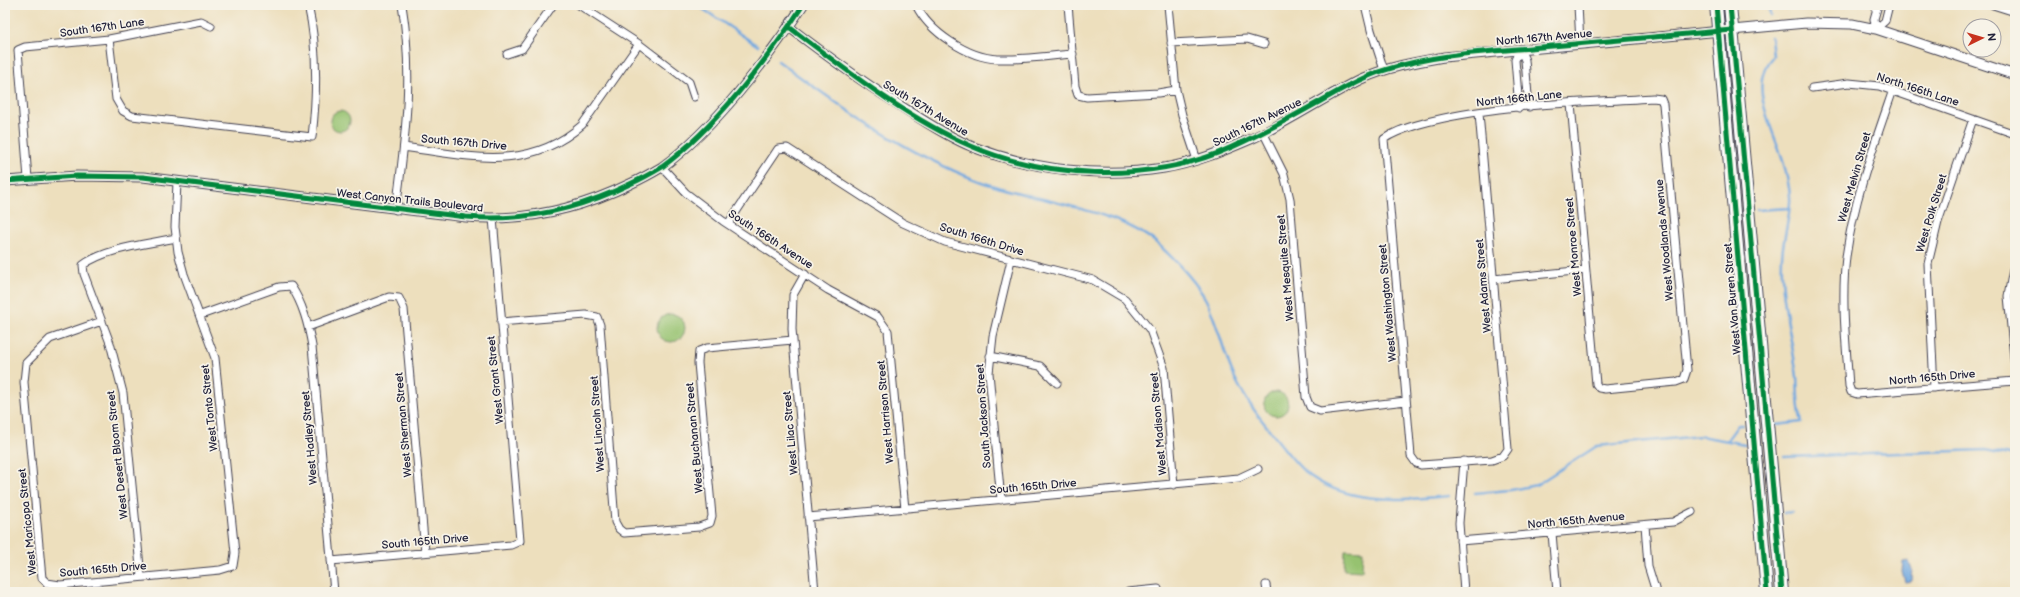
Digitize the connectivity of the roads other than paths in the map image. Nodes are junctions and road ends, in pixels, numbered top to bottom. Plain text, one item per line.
1 (308, 5) edge
2 (402, 5) edge
3 (553, 5) edge
4 (579, 5) edge
5 (803, 5) edge
6 (1068, 5) edge
7 (1168, 5) edge
8 (1365, 5) edge
9 (1578, 5) edge
10 (1716, 5) edge
11 (1730, 5) edge
12 (1878, 5) edge
13 (1889, 5) edge
14 (1993, 5) edge
15 (917, 6) edge
16 (2015, 12) edge
17 (211, 26) dead end
18 (789, 27) junction
19 (1876, 29) junction
20 (1732, 30) junction
21 (1718, 32) junction
22 (109, 39) junction
23 (1171, 43) junction
24 (639, 44) junction
25 (1264, 44) dead end
26 (1580, 44) junction
27 (1520, 49) junction
28 (507, 54) dead end
29 (1072, 54) junction
30 (1384, 70) junction
31 (2015, 75) edge
32 (1361, 79) joint
33 (1812, 88) dead end
34 (1176, 90) junction
35 (1893, 90) junction
36 (694, 97) dead end
37 (1661, 99) joint
38 (1571, 104) junction
39 (1529, 107) junction
40 (1519, 108) junction
41 (1479, 112) junction
42 (1973, 119) junction
43 (1263, 132) junction
44 (2015, 134) edge
45 (1384, 139) joint
46 (404, 147) junction
47 (1197, 160) junction
48 (662, 167) junction
49 (28, 179) junction
50 (5, 181) edge
51 (177, 182) junction
52 (396, 210) junction
53 (493, 218) junction
54 (728, 224) junction
55 (176, 238) junction
56 (2015, 259) edge
57 (1012, 260) junction
58 (1585, 270) junction
59 (805, 274) junction
60 (1493, 279) junction
61 (1125, 299) joint
62 (201, 315) junction
63 (878, 317) joint
64 (102, 321) junction
65 (501, 322) junction
66 (308, 326) junction
67 (793, 340) junction
68 (990, 356) junction
69 (2015, 368) edge
70 (2015, 380) edge
71 (1057, 383) dead end
72 (1599, 388) joint
73 (1934, 388) junction
74 (1851, 392) joint
75 (1406, 401) junction
76 (1753, 426) junction
77 (1464, 461) junction
78 (1258, 468) dead end
79 (1174, 485) junction
80 (1774, 495) junction
81 (1001, 500) junction
82 (905, 508) junction
83 (1692, 512) dead end
84 (808, 517) junction
85 (710, 523) joint
86 (1645, 525) junction
87 (1552, 533) junction
88 (520, 541) joint
89 (1460, 541) junction
90 (425, 552) junction
91 (331, 561) junction
92 (233, 566) joint
93 (141, 577) junction
94 (47, 583) joint
95 (1158, 591) edge
96 (334, 592) edge
97 (815, 592) edge
98 (1128, 592) edge
99 (1464, 592) edge
100 (1557, 592) edge
101 (1656, 592) edge
102 (1767, 592) edge
103 (1782, 592) edge

1 - 22 street
2 - 46 street
3 - 28 street
4 - 24 street
5 - 18 street, West Canyon Trails Boulevard
6 - 29 street
7 - 23 street
8 - 30 street
9 - 26 street
10 - 21 main road, West Van Buren Street
11 - 20 main road
12 - 19 street
13 - 19 street
14 - 16 street
15 - 29 street
17 - 22 street, South 167th Lane
18 - 47 street, South 167th Avenue
18 - 48 street, West Canyon Trails Boulevard
19 - 20 street, North 167th Avenue
19 - 31 street, North 167th Avenue
20 - 21 street, North 167th Avenue
20 - 80 main road
21 - 26 street, North 167th Avenue
21 - 76 main road, West Van Buren Street
22 - 49 street, South 167th Lane
23 - 25 street
23 - 34 street
24 - 36 street
24 - 46 street, South 167th Drive
26 - 27 street, North 167th Avenue
27 - 30 street, North 167th Avenue
27 - 39 street
27 - 40 street
29 - 34 street
30 - 32 street, North 167th Avenue
32 - 43 street, South 167th Avenue
33 - 35 street, North 166th Lane
34 - 47 street
35 - 42 street, North 166th Lane
35 - 74 street, West Melvin Street
37 - 38 street, North 166th Lane
37 - 72 street, West Woodlands Avenue
38 - 39 street, North 166th Lane
38 - 58 street, West Monroe Street
39 - 40 street, North 166th Lane
40 - 41 street, North 166th Lane
41 - 45 street, North 166th Lane
41 - 60 street, West Adams Street
42 - 44 street, North 166th Lane
42 - 73 street, West Polk Street
43 - 47 street, South 167th Avenue
43 - 75 street, West Mesquite Street
45 - 75 street, West Washington Street
46 - 52 street
48 - 53 street, West Canyon Trails Boulevard
48 - 54 street, South 166th Avenue
49 - 50 street, West Canyon Trails Boulevard
49 - 51 street, West Canyon Trails Boulevard
51 - 52 street, West Canyon Trails Boulevard
51 - 55 street, West Tonto Street
52 - 53 street, West Canyon Trails Boulevard
53 - 65 street, West Grant Street
54 - 57 street, South 166th Drive
54 - 59 street, South 166th Avenue
55 - 62 street, West Tonto Street
55 - 64 street, West Desert Bloom Street
56 - 69 street
57 - 61 street, South 166th Drive
57 - 68 street, South Jackson Street
58 - 60 street
58 - 72 street, West Monroe Street
59 - 63 street, South 166th Avenue
59 - 67 street, West Lilac Street
60 - 77 street, West Adams Street
61 - 79 street, West Madison Street
62 - 66 street, West Hadley Street
62 - 92 street, West Tonto Street
63 - 82 street, West Harrison Street
64 - 93 street, West Desert Bloom Street
64 - 94 street, West Maricopa Street
65 - 85 street, West Lincoln Street
65 - 88 street, West Grant Street
66 - 90 street, West Sherman Street
66 - 91 street, West Hadley Street
67 - 84 street, West Lilac Street
67 - 85 street, West Buchanan Street
68 - 71 street
68 - 81 street, South Jackson Street
70 - 73 street, North 165th Drive
73 - 74 street, North 165th Drive
75 - 77 street, West Washington Street
76 - 80 main road
76 - 102 main road, West Van Buren Street
77 - 89 street
78 - 79 street, South 165th Drive
79 - 81 street, South 165th Drive
80 - 103 main road
81 - 82 street, South 165th Drive
82 - 84 street, South 165th Drive
83 - 86 street, North 165th Avenue
84 - 97 street, West Lilac Street
86 - 87 street, North 165th Avenue
86 - 101 street
87 - 89 street, North 165th Avenue
87 - 100 street
88 - 90 street, South 165th Drive
89 - 99 street
90 - 91 street, South 165th Drive
91 - 96 street, West Hadley Street
92 - 93 street, South 165th Drive
93 - 94 street, South 165th Drive
95 - 98 street

